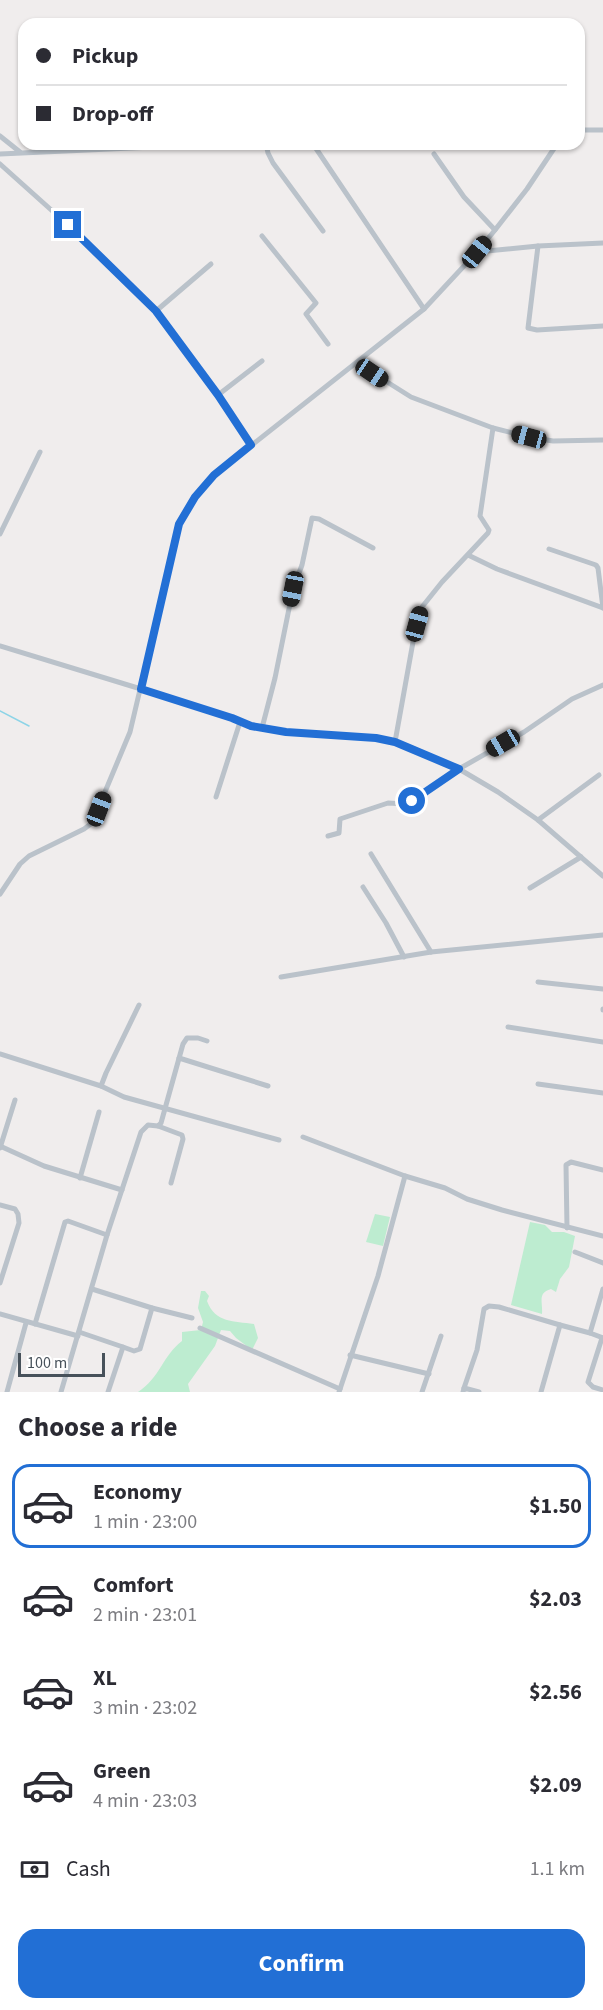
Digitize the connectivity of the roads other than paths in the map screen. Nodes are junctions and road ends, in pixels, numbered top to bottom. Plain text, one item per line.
1 (585, 130) edge
2 (603, 130) edge
3 (0, 136) edge
4 (70, 150) edge
5 (267, 150) edge
6 (317, 150) edge
7 (553, 150) edge
8 (20, 152) junction
9 (0, 154) edge
10 (434, 154) dead end
11 (0, 164) edge
12 (495, 230) junction
13 (323, 231) dead end
14 (262, 236) dead end
15 (603, 243) edge
16 (538, 246) junction
17 (477, 252) junction
18 (211, 264) dead end
19 (424, 309) junction
20 (156, 311) junction
21 (603, 326) edge
22 (328, 344) dead end
23 (262, 361) dead end
24 (357, 363) junction
25 (218, 395) junction
26 (493, 428) junction
27 (603, 440) edge
28 (251, 445) junction
29 (40, 452) dead end
30 (0, 534) edge
31 (373, 548) dead end
32 (549, 549) dead end
33 (468, 555) junction
34 (603, 608) edge
35 (0, 646) edge
36 (603, 685) edge
37 (141, 689) junction
38 (240, 722) junction
39 (262, 728) junction
40 (395, 742) junction
41 (459, 769) junction
42 (599, 775) dead end
43 (216, 797) dead end
44 (538, 820) junction
45 (328, 836) dead end
46 (370, 854) dead end
47 (582, 857) junction
48 (603, 876) edge
49 (363, 887) dead end
50 (531, 888) dead end
51 (0, 894) edge
52 (603, 935) edge
53 (431, 952) junction
54 (404, 957) junction
55 (281, 977) dead end
56 (538, 982) dead end
57 (603, 989) edge
58 (140, 1005) dead end
59 (508, 1027) dead end
60 (207, 1041) dead end
61 (603, 1042) edge
62 (0, 1054) edge
63 (179, 1058) junction
64 (538, 1084) dead end
65 (101, 1086) junction
66 (268, 1086) dead end
67 (603, 1094) edge
68 (15, 1100) dead end
69 (164, 1107) junction
70 (99, 1112) dead end
71 (158, 1126) junction
72 (303, 1137) dead end
73 (279, 1140) dead end
74 (0, 1147) edge
75 (603, 1170) edge
76 (405, 1176) junction
77 (80, 1178) junction
78 (171, 1183) dead end
79 (122, 1190) junction
80 (0, 1205) edge
81 (567, 1228) junction
82 (107, 1235) junction
83 (603, 1236) edge
84 (575, 1252) dead end
85 (603, 1263) edge
86 (0, 1283) edge
87 (92, 1289) junction
88 (603, 1289) edge
89 (152, 1308) junction
90 (0, 1314) edge
91 (192, 1318) dead end
92 (26, 1323) junction
93 (35, 1324) junction
94 (560, 1325) junction
95 (200, 1328) dead end
96 (590, 1333) junction
97 (78, 1334) junction
98 (441, 1336) dead end
99 (603, 1338) edge
100 (123, 1347) junction
101 (350, 1355) junction
102 (429, 1374) junction
103 (463, 1390) edge
104 (603, 1390) edge
105 (340, 1391) edge
106 (7, 1392) edge
107 (61, 1392) edge
108 (108, 1392) edge
109 (422, 1392) edge
110 (479, 1392) edge
111 (541, 1392) edge

1 - 2 street
3 - 8 street
4 - 8 street
5 - 13 street
6 - 19 street
7 - 12 street
8 - 9 street
10 - 12 street
11 - 20 street
12 - 17 street
14 - 22 street
15 - 16 street
16 - 17 street
16 - 21 street
17 - 19 street
18 - 20 street
19 - 24 street
20 - 25 street
23 - 25 street
24 - 26 street
24 - 28 street
25 - 28 street
26 - 27 street
26 - 33 street
28 - 37 street
29 - 30 street
31 - 39 street
32 - 34 street
33 - 34 street
33 - 40 street
35 - 37 street
36 - 41 street
37 - 38 street
37 - 51 street
38 - 39 street
38 - 43 street
39 - 40 street
40 - 41 street
41 - 44 street
41 - 45 street
42 - 44 street
44 - 47 street
46 - 53 street
47 - 48 street
47 - 50 street
49 - 54 street
52 - 53 street
53 - 54 street
54 - 55 street
56 - 57 street
58 - 65 street
59 - 61 street
60 - 63 street
62 - 65 street
63 - 66 street
63 - 69 street
64 - 67 street
65 - 69 street
68 - 74 street
69 - 71 street
69 - 73 street
70 - 77 street
71 - 78 street
71 - 79 street
72 - 76 street
74 - 77 street
75 - 81 street
76 - 81 street
76 - 101 street
77 - 79 street
79 - 82 street
80 - 86 street
81 - 83 street
82 - 87 street
82 - 93 street
84 - 85 street
87 - 89 street
87 - 97 street
88 - 96 street
89 - 91 street
89 - 100 street
90 - 92 street
92 - 93 street
92 - 106 street
93 - 97 street
94 - 96 street
94 - 103 street
94 - 111 street
95 - 105 street
96 - 99 street
97 - 100 street
97 - 107 street
98 - 102 street
99 - 104 street
100 - 108 street
101 - 102 street
101 - 105 street
102 - 109 street
103 - 110 street

